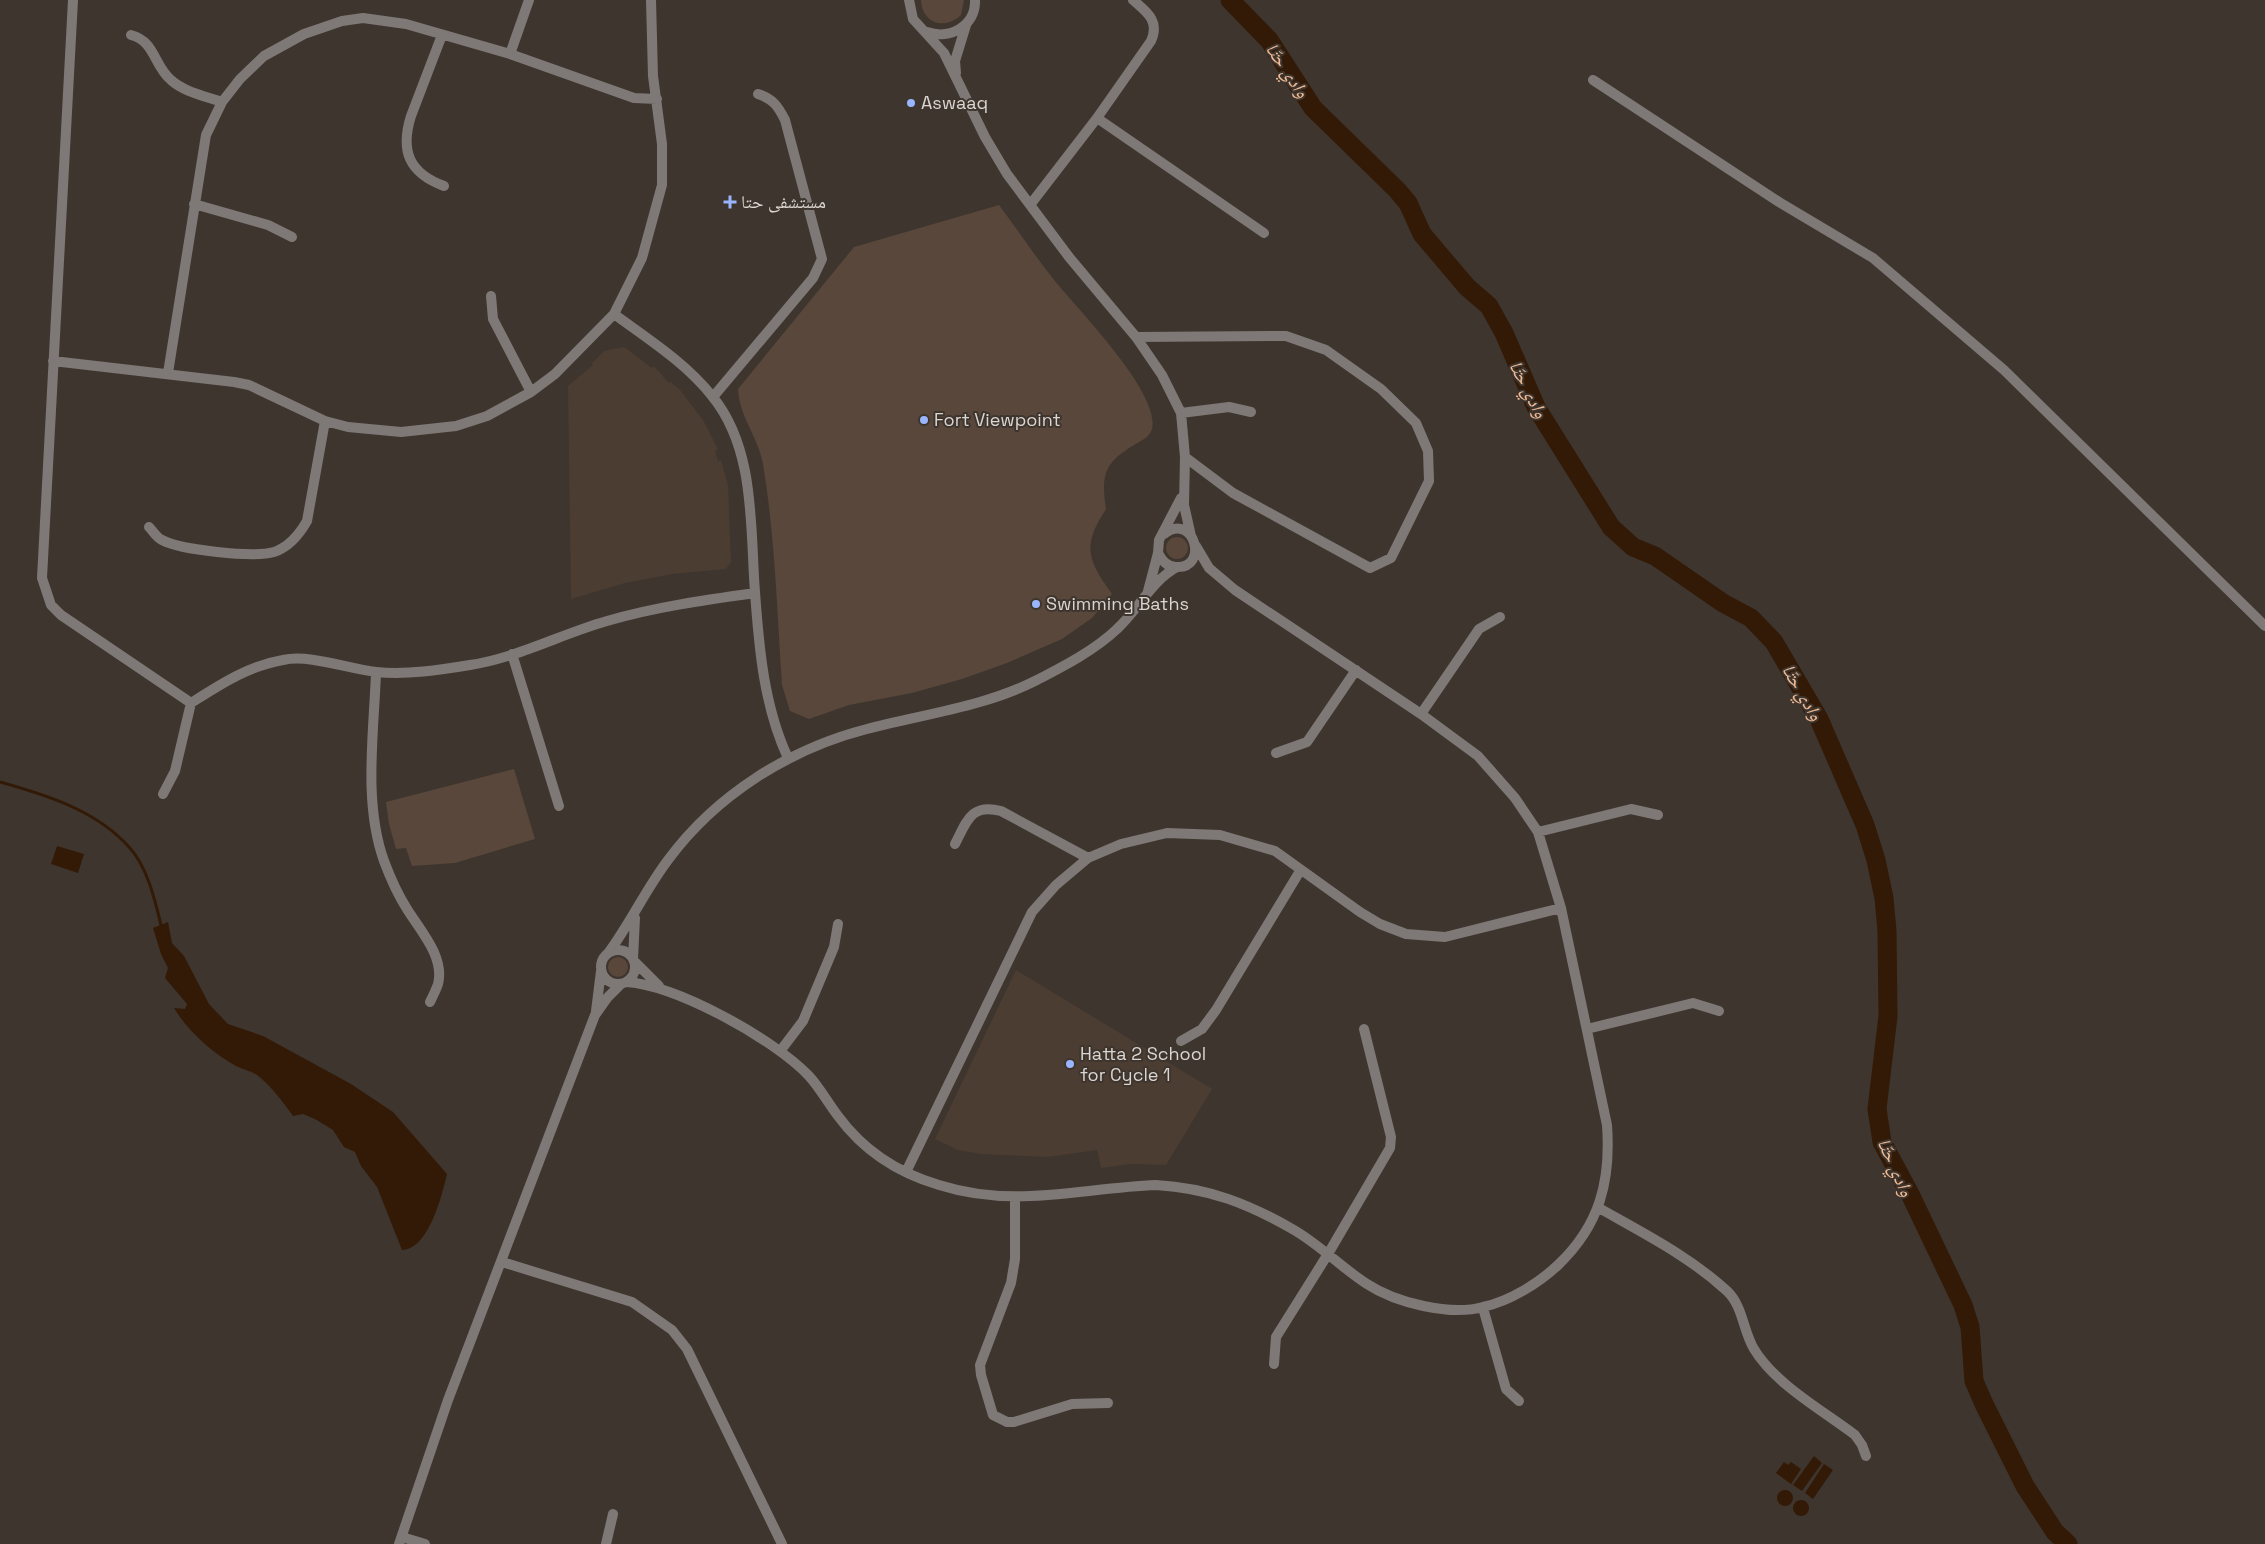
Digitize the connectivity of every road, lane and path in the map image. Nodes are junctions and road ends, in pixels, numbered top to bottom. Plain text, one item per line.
1 (73, 0) edge
2 (528, 0) edge
3 (651, 0) edge
4 (903, 0) edge
5 (974, 0) edge
6 (1133, 0) edge
7 (909, 5) edge
8 (966, 25) junction
9 (926, 31) junction
10 (131, 35) dead end
11 (442, 35) junction
12 (510, 54) junction
13 (956, 74) junction
14 (1593, 80) dead end
15 (758, 94) dead end
16 (657, 99) junction
17 (222, 102) junction
18 (1097, 118) junction
19 (444, 186) dead end
20 (194, 204) junction
21 (1030, 205) junction
22 (1264, 233) dead end
23 (292, 237) dead end
24 (491, 296) dead end
25 (614, 314) junction
26 (1136, 337) junction
27 (53, 361) junction
28 (168, 373) junction
29 (531, 392) junction
30 (713, 397) junction
31 (1251, 412) dead end
32 (1181, 413) junction
33 (325, 420) junction
34 (1185, 457) junction
35 (1184, 492) junction
36 (149, 527) dead end
37 (1163, 535) junction
38 (1191, 536) junction
39 (1196, 546) junction
40 (1158, 553) junction
41 (1180, 567) junction
42 (1209, 568) junction
43 (1148, 592) junction
44 (755, 593) junction
45 (1500, 617) dead end
46 (2265, 626) edge
47 (512, 654) junction
48 (1356, 670) junction
49 (376, 672) junction
50 (191, 703) junction
51 (1421, 714) junction
52 (1276, 754) dead end
53 (788, 758) junction
54 (163, 794) dead end
55 (559, 806) dead end
56 (1658, 815) dead end
57 (1538, 832) junction
58 (955, 844) dead end
59 (1088, 858) junction
60 (1300, 871) junction
61 (1562, 908) junction
62 (636, 912) junction
63 (838, 924) dead end
64 (609, 952) junction
65 (634, 961) junction
66 (601, 971) junction
67 (624, 983) junction
68 (662, 988) junction
69 (430, 1002) dead end
70 (1719, 1011) dead end
71 (595, 1014) junction
72 (1364, 1029) dead end
73 (1587, 1029) junction
74 (1181, 1042) dead end
75 (781, 1050) junction
76 (906, 1172) junction
77 (1015, 1198) junction
78 (1599, 1208) junction
79 (1328, 1254) junction
80 (502, 1262) junction
81 (1483, 1308) junction
82 (1274, 1364) dead end
83 (1519, 1401) dead end
84 (1108, 1403) dead end
85 (1866, 1456) dead end
86 (614, 1514) dead end
87 (400, 1540) edge
88 (425, 1544) edge
89 (606, 1544) edge
90 (782, 1544) edge

1 - 27 street
2 - 12 street
3 - 16 street
4 - 7 street
5 - 8 street
6 - 18 street
7 - 9 street
8 - 9 street
8 - 13 street
9 - 13 street
10 - 17 street
11 - 12 street
11 - 17 street
11 - 19 street
12 - 16 street
13 - 21 street
14 - 46 street
15 - 30 street
16 - 25 street
17 - 20 street
18 - 21 street
18 - 22 street
20 - 23 street
20 - 28 street
21 - 26 street
24 - 29 street
25 - 29 street
25 - 30 street
26 - 32 street
26 - 34 street
27 - 28 street
27 - 50 street
28 - 33 street
29 - 33 street
30 - 44 street
31 - 32 street
32 - 34 street
33 - 36 street
34 - 35 street
35 - 37 street
35 - 38 street
37 - 38 street
37 - 40 street
38 - 39 street
39 - 41 street
39 - 42 street
40 - 41 street
40 - 43 street
41 - 42 street
41 - 43 street
42 - 48 street
43 - 53 street
44 - 47 street
44 - 53 street
45 - 51 street
47 - 49 street
47 - 55 street
48 - 51 street
48 - 52 street
49 - 50 street
49 - 69 street
50 - 54 street
51 - 57 street
53 - 62 street
56 - 57 street
57 - 61 street
58 - 59 street
59 - 60 street
59 - 76 street
60 - 61 street
60 - 74 street
61 - 73 street
62 - 64 street
62 - 65 street
63 - 75 street
64 - 65 street
64 - 66 street
65 - 67 street
65 - 68 street
66 - 67 street
66 - 71 street
67 - 68 street
67 - 71 street
68 - 75 street
70 - 73 street
71 - 80 street
72 - 79 street
73 - 78 street
75 - 76 street
76 - 77 street
77 - 79 street
77 - 84 street
78 - 81 street
78 - 85 street
79 - 81 street
79 - 82 street
80 - 87 street
80 - 90 street
81 - 83 street
86 - 89 street
87 - 88 street

